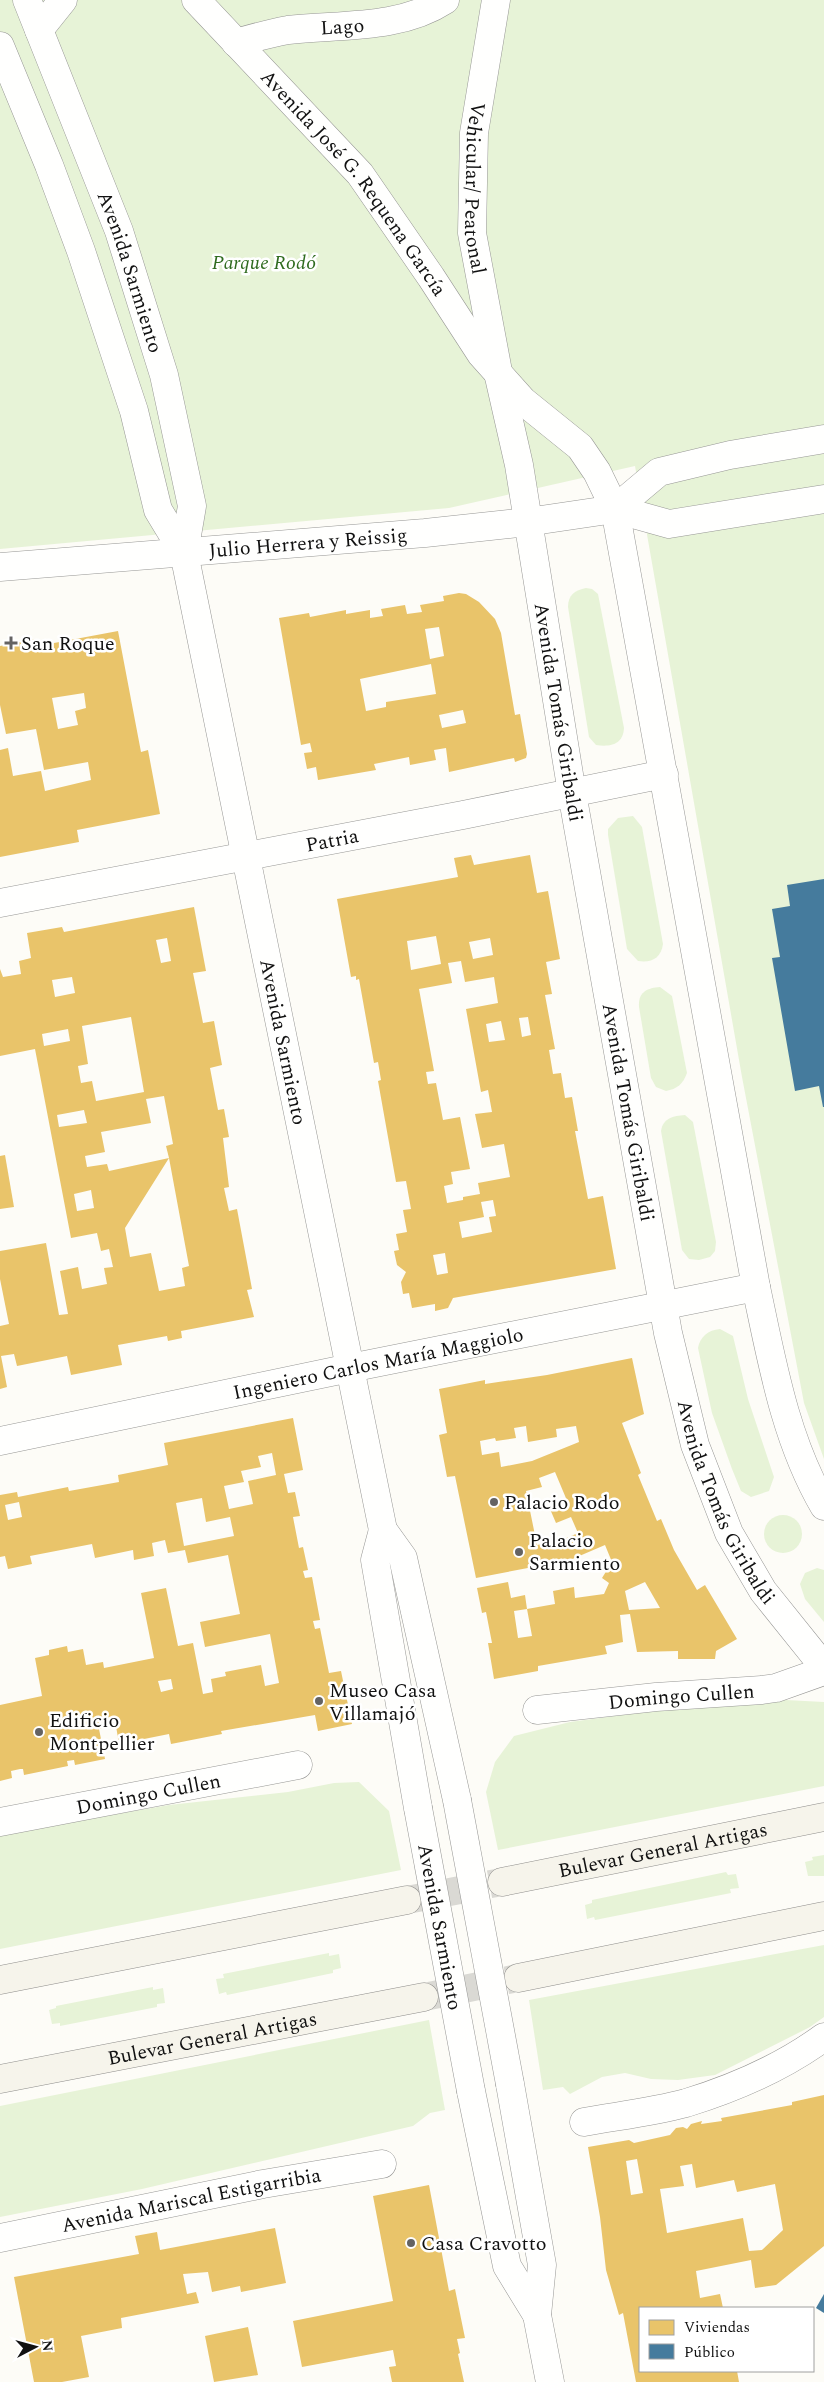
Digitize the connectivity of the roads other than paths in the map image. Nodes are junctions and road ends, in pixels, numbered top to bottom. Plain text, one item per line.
1 (27, 0) edge
2 (63, 0) edge
3 (196, 0) edge
4 (445, 0) edge
5 (496, 0) edge
6 (39, 30) junction
7 (236, 43) junction
8 (0, 46) edge
9 (500, 377) junction
10 (824, 440) edge
11 (824, 499) edge
12 (615, 509) junction
13 (527, 522) junction
14 (184, 553) junction
15 (0, 567) edge
16 (664, 774) junction
17 (572, 793) junction
18 (246, 856) junction
19 (0, 903) edge
20 (756, 1287) junction
21 (663, 1305) junction
22 (350, 1368) junction
23 (0, 1441) edge
24 (824, 1506) edge
25 (383, 1530) junction
26 (824, 1667) edge
27 (824, 1671) edge
28 (537, 1710) dead end
29 (298, 1765) dead end
30 (824, 1817) edge
31 (0, 1822) edge
32 (502, 1882) tunnel mouth
33 (407, 1900) tunnel mouth
34 (824, 1916) edge
35 (518, 1978) tunnel mouth
36 (0, 1980) edge
37 (424, 1997) tunnel mouth
38 (824, 2037) edge
39 (0, 2079) edge
40 (584, 2122) dead end
41 (382, 2164) dead end
42 (0, 2238) edge
43 (537, 2316) junction
44 (550, 2382) edge

1 - 6 street, Avenida Sarmiento
2 - 6 street
3 - 7 street, Avenida José G. Requena García
4 - 7 street, Lago
5 - 9 street, Vehicular/ Peatonal
6 - 14 street, Avenida Sarmiento
7 - 9 street, Avenida José G. Requena García
8 - 14 street, Avenida Sarmiento
9 - 12 street, Avenida José G. Requena García
9 - 13 street, Avenida José G. Requena García
10 - 12 street
11 - 12 street, Julio Herrera y Reissig
12 - 13 street, Julio Herrera y Reissig
12 - 16 street
13 - 14 street, Julio Herrera y Reissig
13 - 17 street, Avenida Tomás Giribaldi
14 - 15 street, Julio Herrera y Reissig
14 - 18 street, Avenida Sarmiento
16 - 17 street, Patria
16 - 20 street
17 - 18 street, Patria
17 - 21 street, Avenida Tomás Giribaldi
18 - 19 street, Patria
18 - 22 street, Avenida Sarmiento
20 - 21 street, Ingeniero Carlos María Maggiolo
20 - 24 street
21 - 22 street, Ingeniero Carlos María Maggiolo
21 - 26 street, Avenida Tomás Giribaldi
22 - 23 street, Ingeniero Carlos María Maggiolo
22 - 25 street, Avenida Sarmiento
25 - 43 street, Avenida Sarmiento, bridge
25 - 43 street, Avenida Sarmiento, bridge
27 - 28 street, Domingo Cullen
29 - 31 street, Domingo Cullen
30 - 32 main road, Bulevar General Artigas
33 - 36 main road
34 - 35 main road
37 - 39 main road, Bulevar General Artigas
38 - 40 street
41 - 42 street, Avenida Mariscal Estigarribia
43 - 44 street, Avenida Sarmiento

